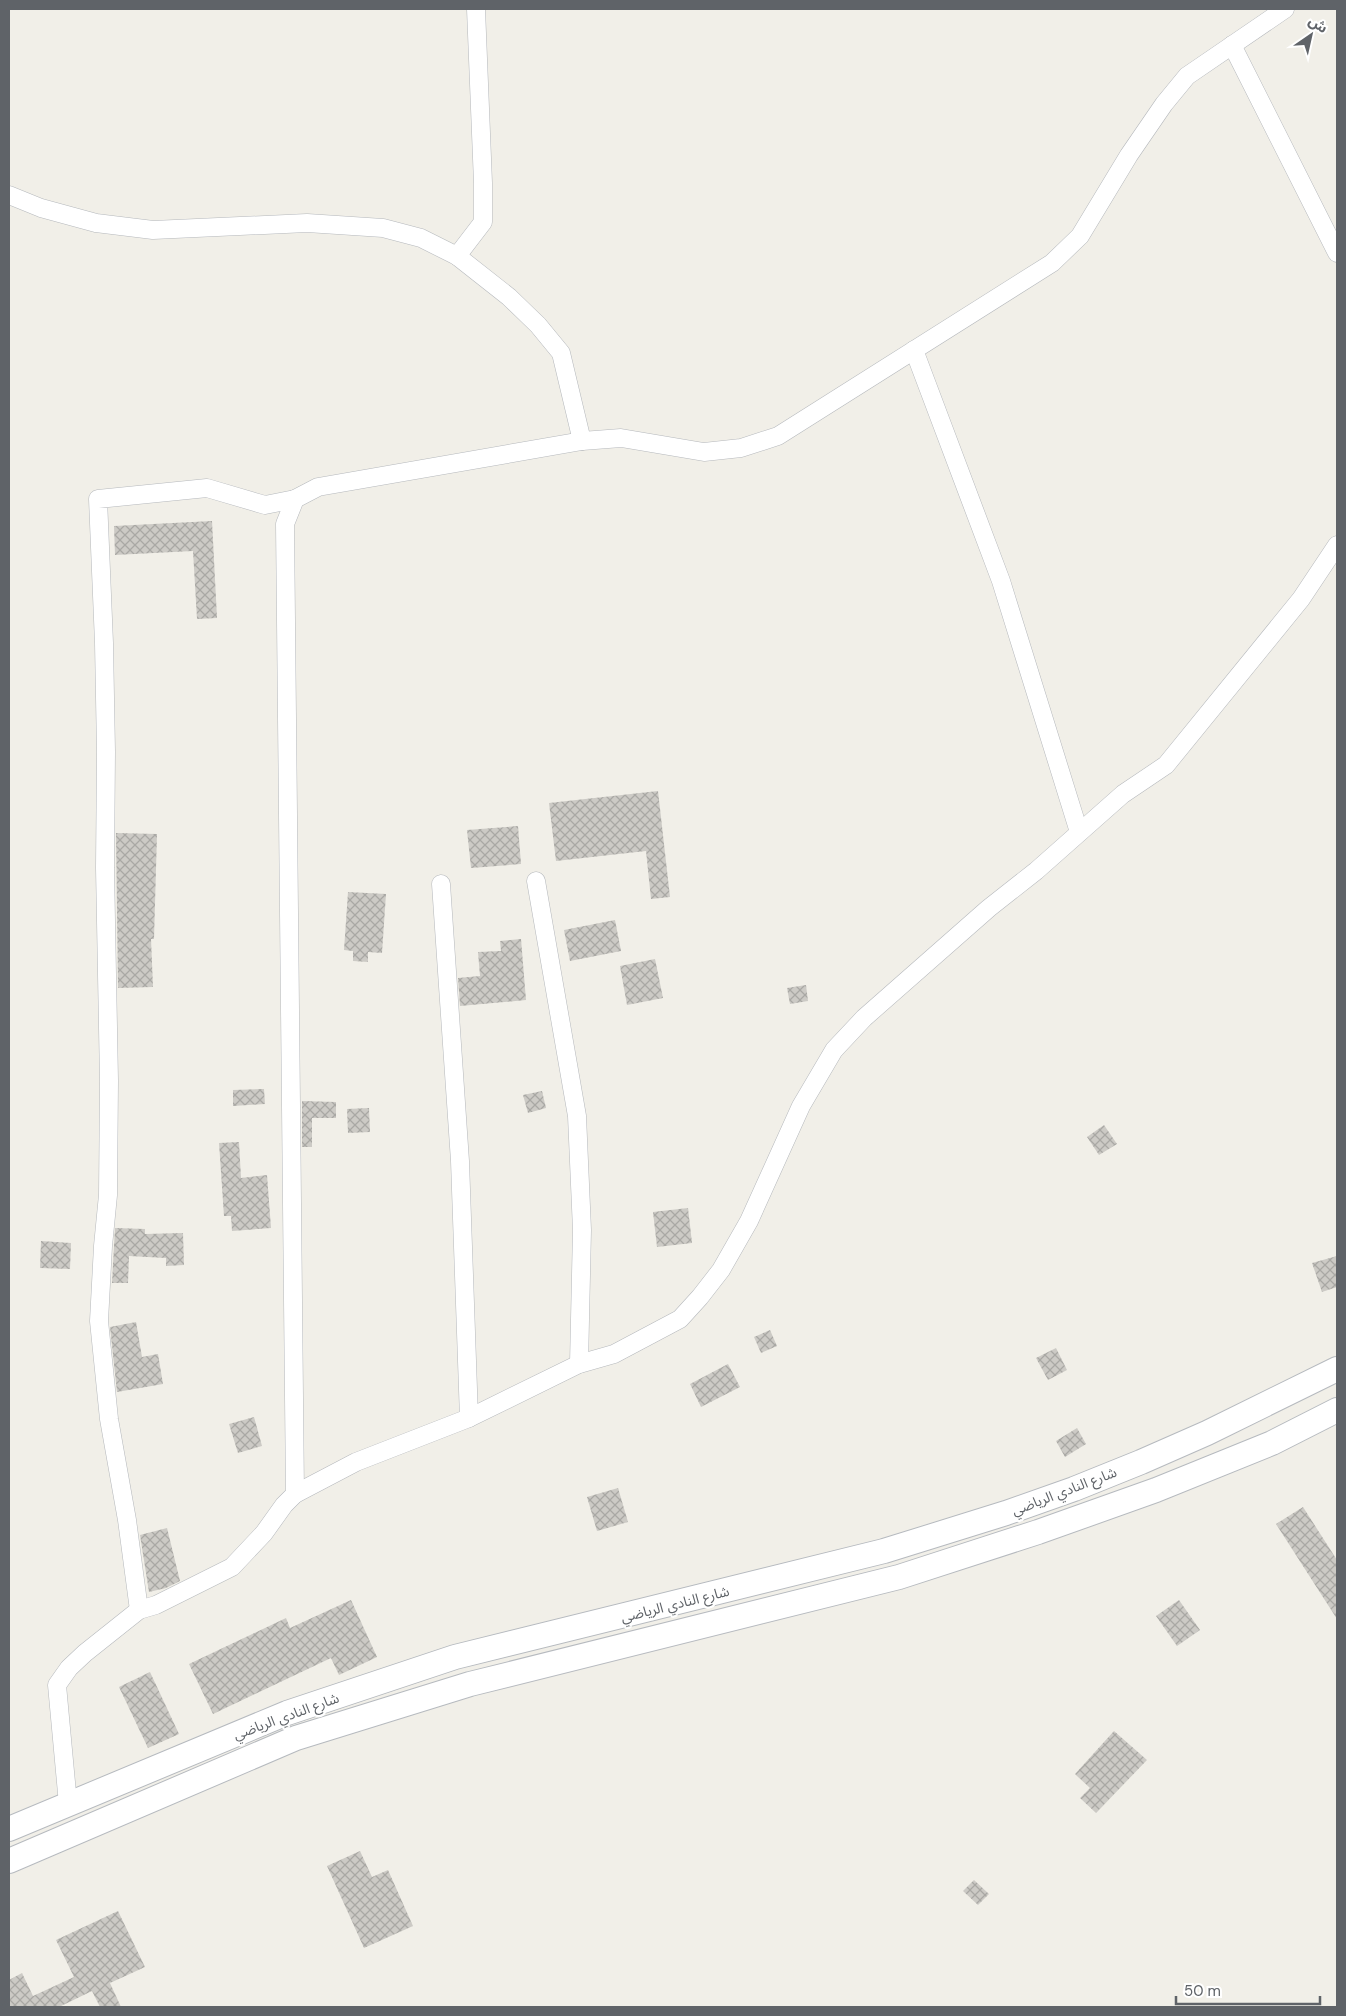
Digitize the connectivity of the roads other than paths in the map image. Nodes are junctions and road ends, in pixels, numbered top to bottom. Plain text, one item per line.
1 (476, 9) edge
2 (1286, 9) edge
3 (1232, 45) junction
4 (9, 195) edge
5 (1337, 253) edge
6 (457, 256) junction
7 (914, 350) junction
8 (582, 441) junction
9 (295, 498) junction
10 (1337, 545) edge
11 (1079, 832) junction
12 (536, 881) dead end
13 (441, 884) dead end
14 (579, 1364) junction
15 (1337, 1369) edge
16 (1337, 1410) edge
17 (469, 1418) junction
18 (295, 1494) junction
19 (139, 1610) junction
20 (512, 1644) junction
21 (518, 1672) junction
22 (287, 1713) junction
23 (296, 1738) junction
24 (68, 1804) junction
25 (9, 1830) edge
26 (9, 1861) edge

1 - 6 street
2 - 3 street
3 - 5 street
3 - 7 street
4 - 6 street
6 - 8 street
7 - 8 street
7 - 11 street
8 - 9 street
9 - 18 street
9 - 19 street
10 - 11 street
11 - 14 street
12 - 14 street
13 - 17 street
14 - 17 street
15 - 20 main road, شارع النادي الرياضي
16 - 21 main road, شارع النادي الرياضي
17 - 18 street
18 - 19 street
19 - 24 street
20 - 21 main road
20 - 22 main road, شارع النادي الرياضي
21 - 23 main road, شارع النادي الرياضي
22 - 23 main road
22 - 24 main road, شارع النادي الرياضي
23 - 26 main road, شارع النادي الرياضي
24 - 25 main road, شارع النادي الرياضي

